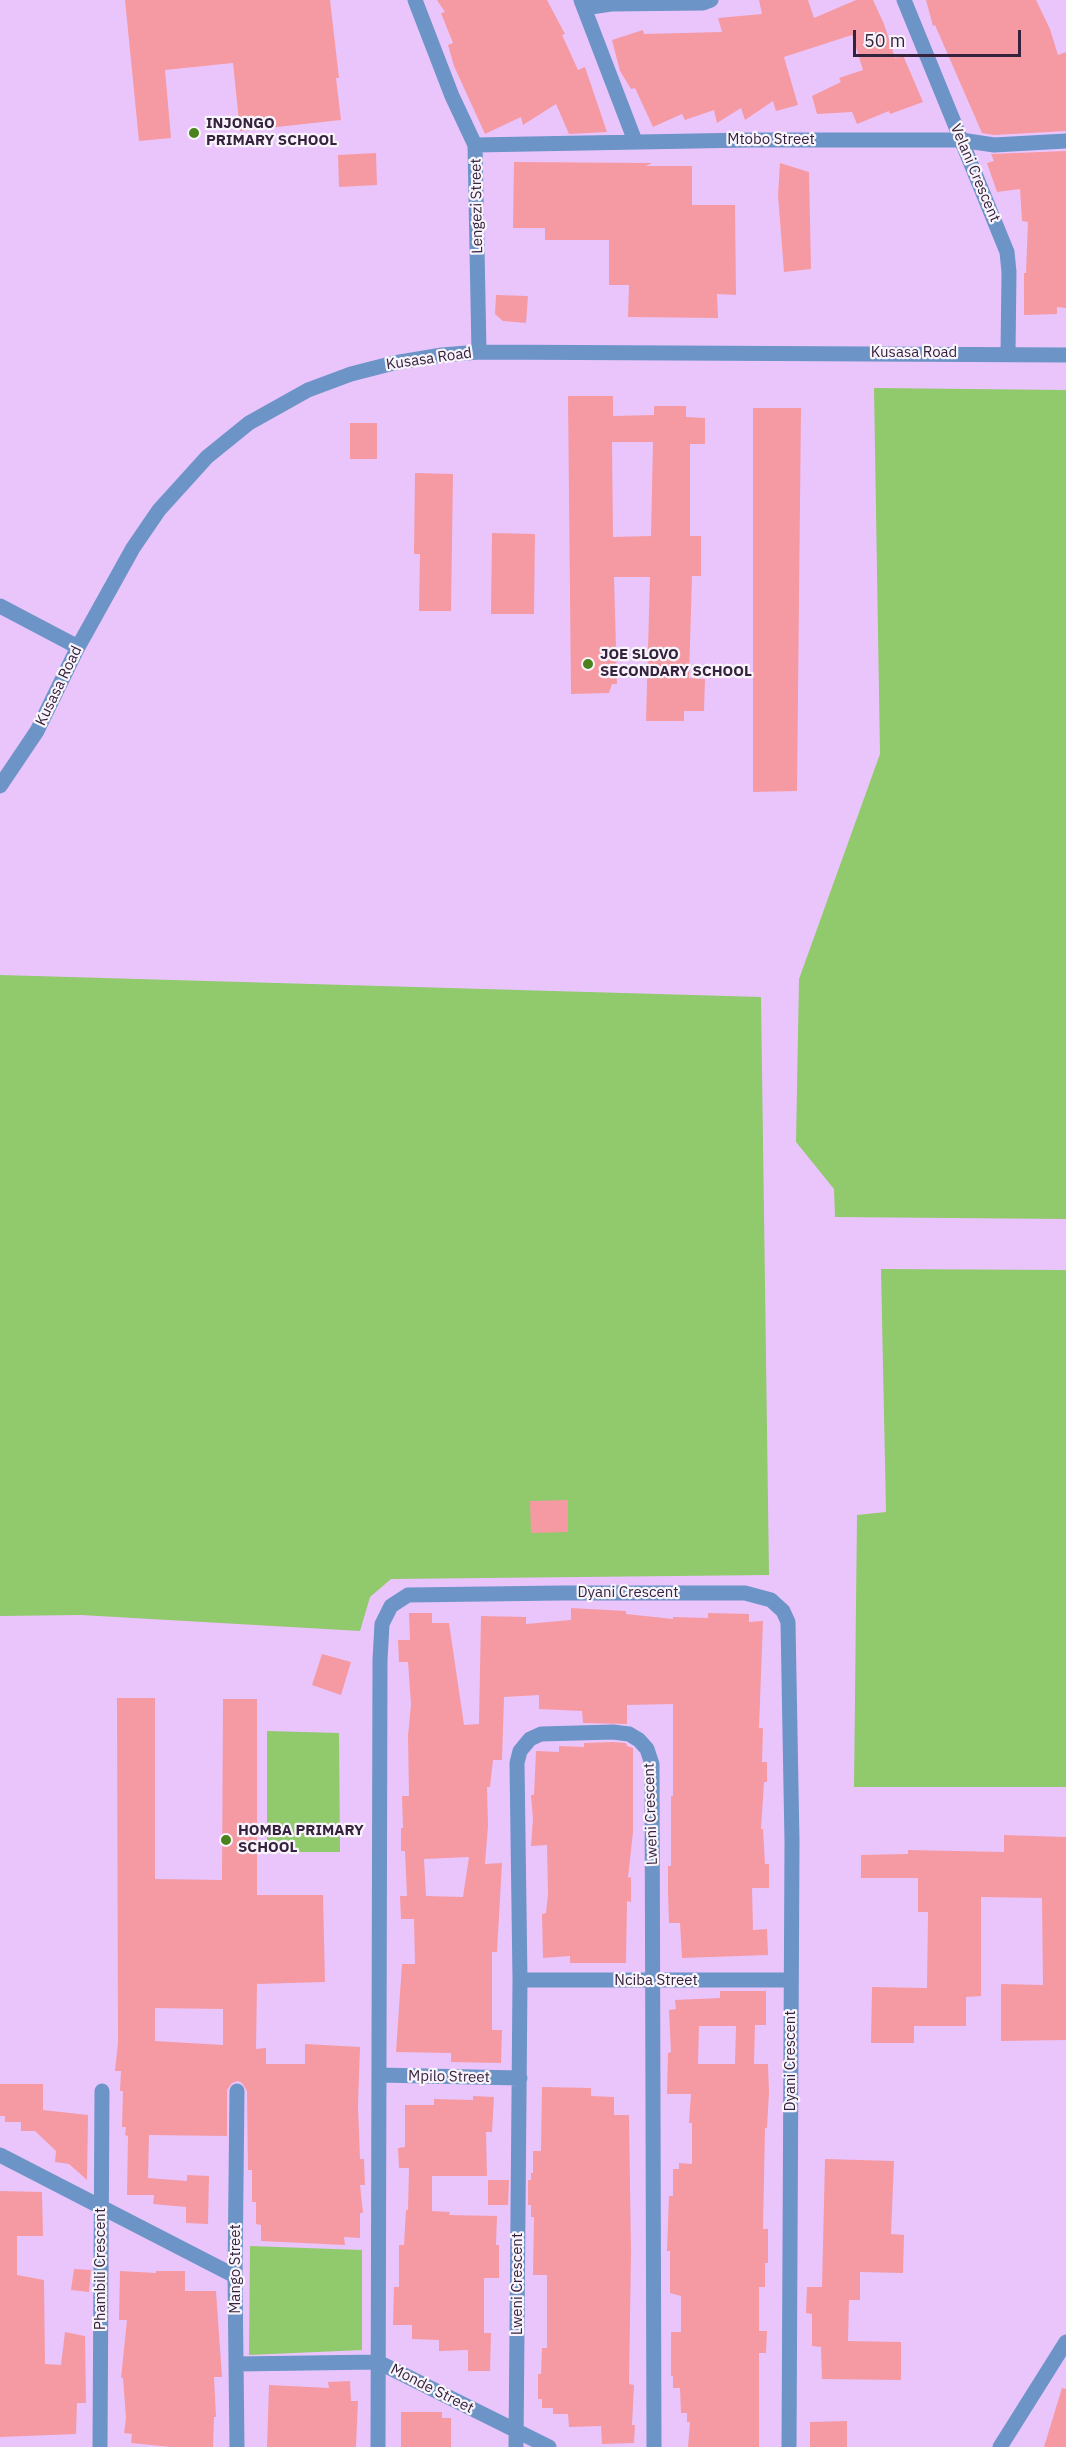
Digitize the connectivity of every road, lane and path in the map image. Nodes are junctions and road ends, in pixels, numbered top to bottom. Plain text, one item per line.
1 (414, 0) edge
2 (711, 0) edge
3 (904, 0) edge
4 (583, 4) edge
5 (961, 140) junction
6 (635, 141) junction
7 (1066, 141) edge
8 (476, 145) junction
9 (479, 352) junction
10 (1008, 354) junction
11 (1066, 355) edge
12 (0, 606) edge
13 (78, 647) junction
14 (0, 786) edge
15 (520, 1980) junction
16 (791, 1980) junction
17 (653, 1982) junction
18 (379, 2075) junction
19 (520, 2078) junction
20 (102, 2091) dead end
21 (237, 2091) dead end
22 (0, 2155) edge
23 (101, 2207) junction
24 (235, 2276) junction
25 (1066, 2342) edge
26 (378, 2362) junction
27 (237, 2364) junction
28 (517, 2431) junction
29 (100, 2447) edge
30 (237, 2447) edge
31 (378, 2447) edge
32 (516, 2447) edge
33 (549, 2447) edge
34 (654, 2447) edge
35 (789, 2447) edge
36 (1000, 2447) edge

1 - 8 street, Lengezi Street
2 - 4 street
3 - 5 street, Velani Crescent
4 - 6 street
5 - 6 street, Mtobo Street
5 - 7 street, Mtobo Street
5 - 10 street, Velani Crescent
6 - 8 street, Mtobo Street
8 - 9 street, Lengezi Street
9 - 10 street, Kusasa Road
9 - 13 street, Kusasa Road
10 - 11 street, Kusasa Road
12 - 13 street
13 - 14 street, Kusasa Road
15 - 17 street, Nciba Street
15 - 17 street, Lweni Crescent
15 - 19 street, Lweni Crescent
16 - 17 street, Nciba Street
16 - 18 street, Dyani Crescent
16 - 35 street, Dyani Crescent
17 - 34 street, Lweni Crescent
18 - 19 street, Mpilo Street
18 - 26 street, Dyani Crescent
19 - 28 street, Lweni Crescent
20 - 23 street, Phambili Crescent
21 - 24 street, Mango Street
22 - 23 street
23 - 24 street
23 - 29 street, Phambili Crescent
24 - 27 street, Mango Street
25 - 36 street
26 - 27 street, Monde Street
26 - 28 street, Monde Street
26 - 31 street, Dyani Crescent
27 - 30 street, Mango Street
28 - 32 street, Lweni Crescent
28 - 33 street, Monde Street

